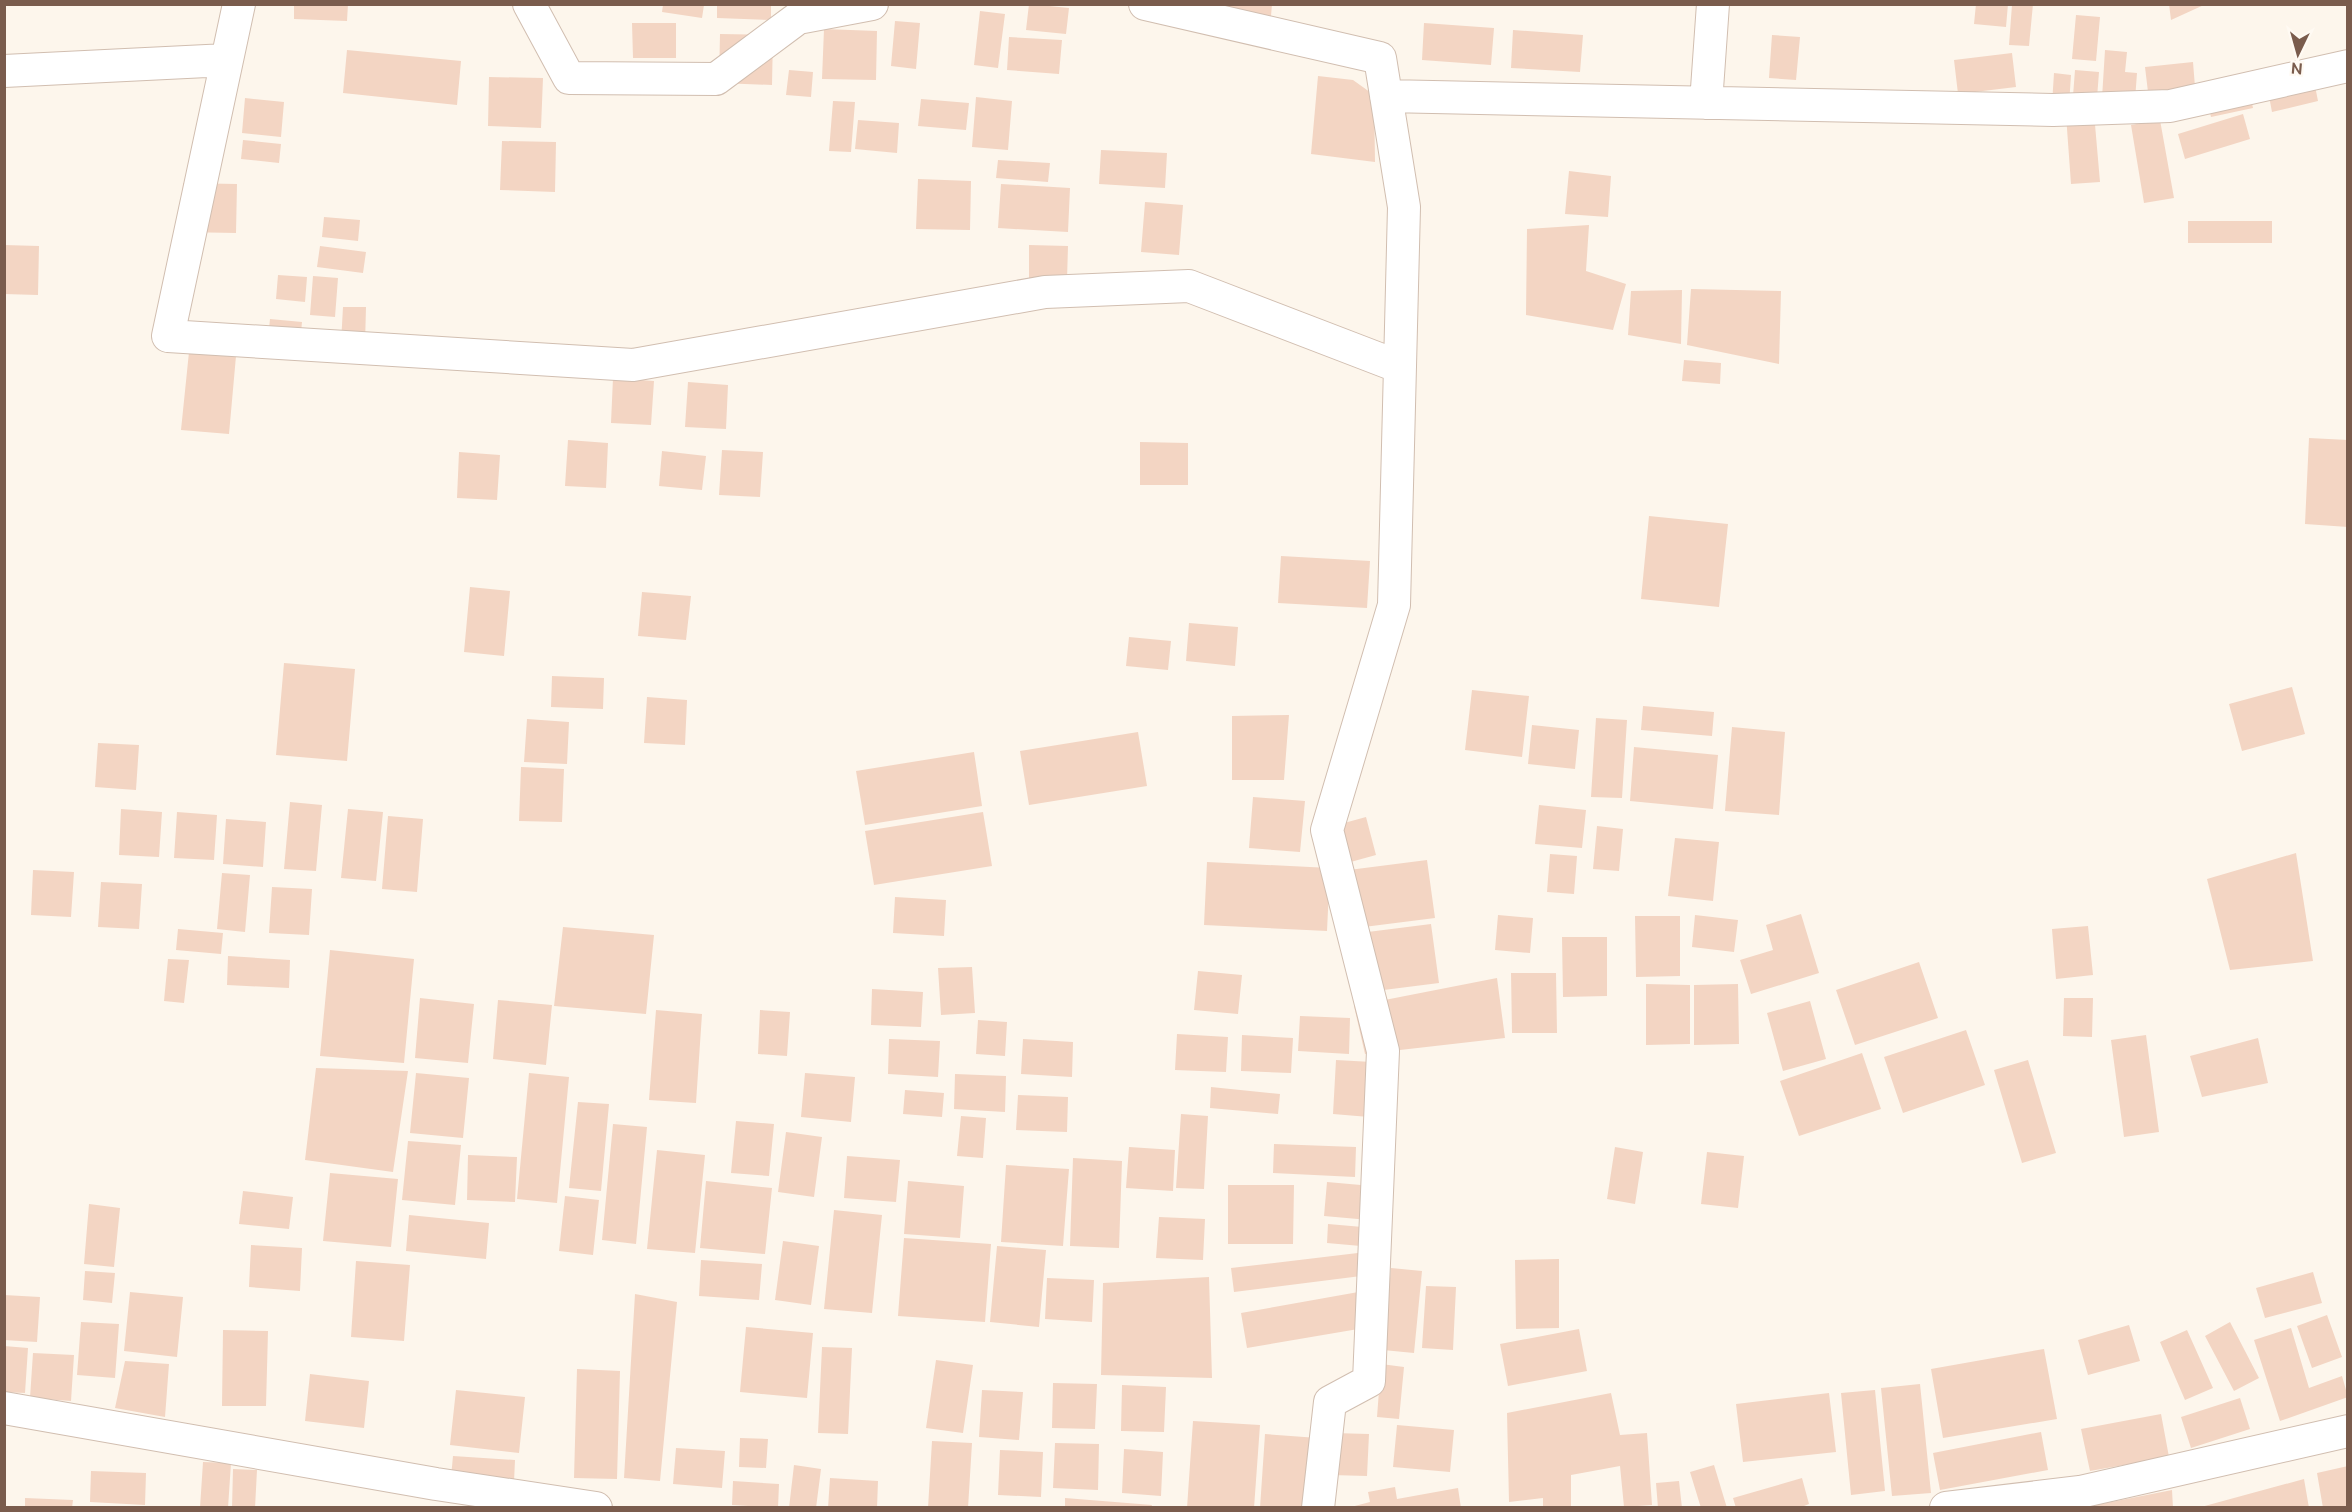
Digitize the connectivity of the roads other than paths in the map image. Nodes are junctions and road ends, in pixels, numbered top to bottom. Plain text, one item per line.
1 (239, 4) edge
2 (529, 4) edge
3 (872, 4) edge
4 (1145, 4) edge
5 (1713, 4) edge
6 (227, 60) junction
7 (2348, 66) edge
8 (4, 71) edge
9 (1386, 96) junction
10 (1706, 103) junction
11 (1400, 367) junction
12 (4, 1408) edge
13 (2348, 1431) edge
14 (596, 1508) edge
15 (1318, 1508) edge
16 (1946, 1508) edge

1 - 6 street
2 - 3 street
4 - 9 street
5 - 10 street
6 - 8 street
6 - 11 street
7 - 10 street
9 - 10 street
9 - 11 street
11 - 15 street
12 - 14 street
13 - 16 street

